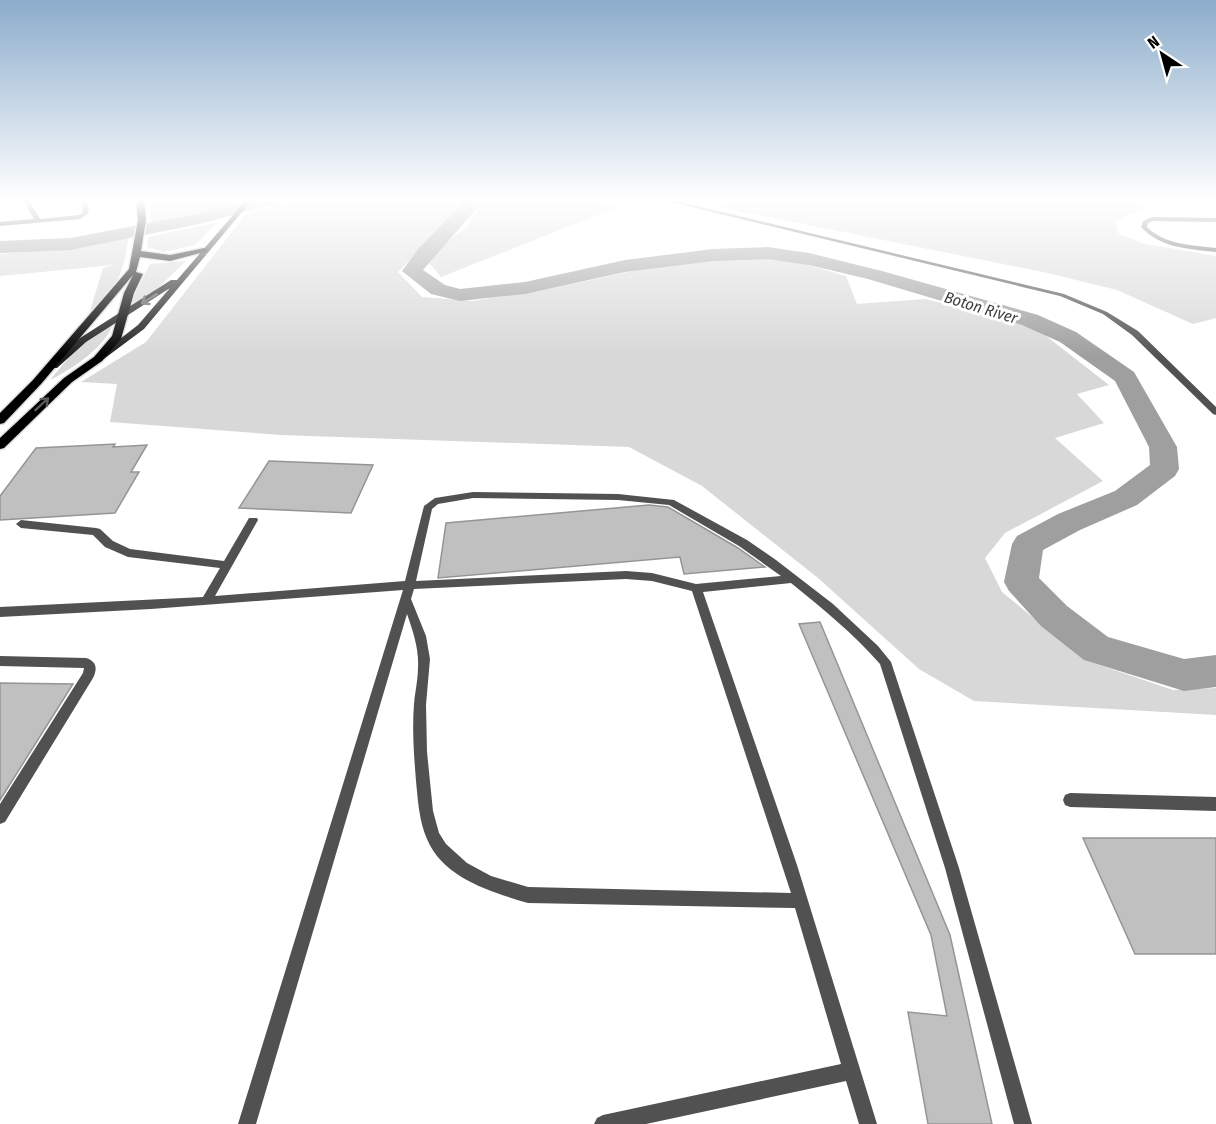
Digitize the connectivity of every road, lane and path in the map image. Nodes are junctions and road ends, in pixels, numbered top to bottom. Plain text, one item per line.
1 (197, 252) edge
2 (203, 252) edge
3 (884, 252) edge
4 (137, 253) junction
5 (195, 263) junction
6 (124, 314) junction
7 (98, 359) junction
8 (37, 382) junction
9 (1216, 412) edge
10 (0, 420) edge
11 (0, 445) edge
12 (253, 520) dead end
13 (21, 524) dead end
14 (227, 565) junction
15 (792, 579) junction
16 (696, 588) junction
17 (408, 592) junction
18 (207, 600) junction
19 (0, 612) edge
20 (0, 661) edge
21 (1070, 800) dead end
22 (1216, 804) edge
23 (0, 818) edge
24 (801, 901) junction
25 (852, 1071) junction
26 (247, 1124) edge
27 (603, 1124) edge
28 (868, 1124) edge
29 (1023, 1124) edge

1 - 4 main road
2 - 5 main road
3 - 9 lane
4 - 6 main road
4 - 8 main road
5 -> 6 main road
5 - 7 main road
6 - 7 main road
6 - 8 main road
11 -> 7 main road
8 - 10 main road
12 - 14 lane
13 - 14 lane
14 - 18 lane
15 - 16 lane
15 - 17 lane
15 - 29 lane
16 - 17 lane
16 - 24 lane
17 - 18 lane
17 - 24 lane
17 - 26 lane
18 - 19 lane
20 - 23 lane
21 - 22 lane
24 - 25 lane
25 - 27 lane
25 - 28 lane

